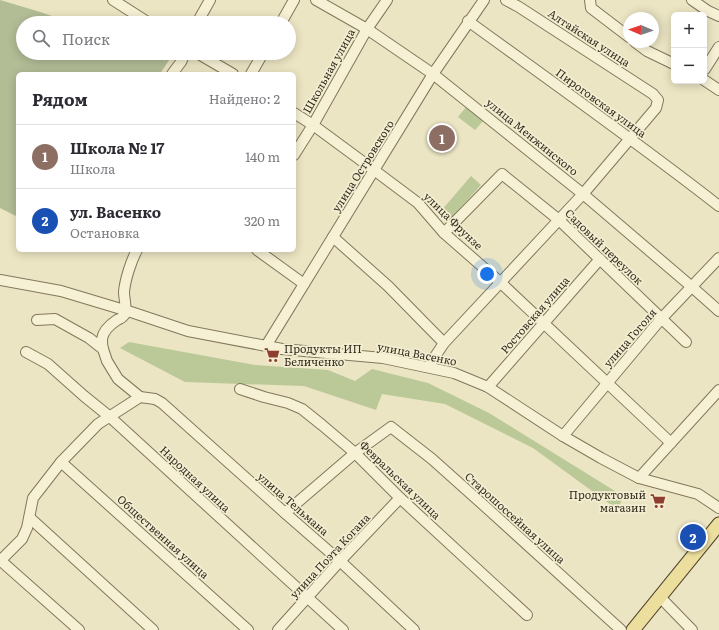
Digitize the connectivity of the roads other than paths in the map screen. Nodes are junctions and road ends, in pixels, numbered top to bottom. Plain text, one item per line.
1 (113, 0) edge
2 (210, 0) edge
3 (294, 0) edge
4 (316, 0) edge
5 (387, 0) edge
6 (484, 0) edge
7 (506, 0) edge
8 (590, 0) edge
9 (692, 0) edge
10 (521, 4) edge
11 (138, 16) edge
12 (201, 16) edge
13 (285, 16) edge
14 (719, 16) edge
15 (468, 21) junction
16 (367, 29) junction
17 (623, 32) edge
18 (719, 47) edge
19 (643, 48) edge
20 (182, 60) edge
21 (209, 60) edge
22 (259, 60) edge
23 (671, 63) edge
24 (707, 66) edge
25 (174, 72) edge
26 (230, 72) edge
27 (252, 72) edge
28 (433, 74) junction
29 (707, 82) edge
30 (719, 90) edge
31 (296, 114) edge
32 (313, 125) junction
33 (630, 139) junction
34 (296, 152) edge
35 (374, 170) junction
36 (583, 194) junction
37 (719, 206) edge
38 (559, 220) junction
39 (444, 232) junction
40 (333, 237) junction
41 (136, 252) edge
42 (260, 252) edge
43 (719, 258) edge
44 (600, 259) junction
45 (0, 280) edge
46 (500, 282) junction
47 (304, 284) junction
48 (692, 287) junction
49 (126, 310) junction
50 (719, 311) edge
51 (661, 319) junction
52 (37, 320) dead end
53 (543, 323) junction
54 (686, 342) dead end
55 (444, 343) junction
56 (266, 346) junction
57 (103, 349) junction
58 (26, 352) dead end
59 (428, 367) junction
60 (607, 382) junction
61 (488, 387) junction
62 (240, 389) dead end
63 (719, 390) edge
64 (140, 397) junction
65 (110, 417) junction
66 (563, 436) junction
67 (671, 443) junction
68 (355, 454) junction
69 (61, 462) junction
70 (638, 478) junction
71 (400, 498) junction
72 (719, 508) edge
73 (285, 513) junction
74 (30, 518) junction
75 (719, 524) edge
76 (0, 560) edge
77 (340, 561) junction
78 (659, 596) junction
79 (307, 598) junction
80 (527, 615) dead end
81 (79, 630) edge
82 (153, 630) edge
83 (248, 630) edge
84 (278, 630) edge
85 (342, 630) edge
86 (414, 630) edge
87 (621, 630) edge
88 (633, 630) edge
89 (692, 630) edge

1 - 11 street
2 - 12 street
3 - 13 street
4 - 16 street, улица Менжинского
5 - 16 street, Школьная улица
6 - 15 street, улица Островского
7 - 10 street, Алтайская улица
8 - 17 street
9 - 14 street
10 - 33 street, Алтайская улица
15 - 28 street, улица Островского
15 - 33 street, Пироговская улица
16 - 28 street, улица Менжинского
16 - 32 street, Школьная улица
18 - 24 street
19 - 23 street
20 - 25 street
21 - 26 street
22 - 27 street
28 - 35 street, улица Островского
28 - 36 street, улица Менжинского
29 - 30 street
31 - 32 street, улица Фрунзе
32 - 34 street, Школьная улица
32 - 35 street, улица Фрунзе
33 - 36 street
33 - 37 street, Пироговская улица
35 - 39 street, улица Фрунзе
35 - 40 street, улица Островского
36 - 38 street
36 - 48 street, улица Менжинского
38 - 39 street, Садовый переулок
38 - 44 street, Садовый переулок
38 - 46 street
39 - 46 street, улица Фрунзе
40 - 47 street, улица Островского
40 - 55 street
41 - 49 street
42 - 47 street
43 - 48 street, улица Гоголя
44 - 51 street, Садовый переулок
44 - 53 street, Ростовская улица
45 - 49 street, улица Васенко
46 - 53 street, улица Фрунзе
46 - 55 street
47 - 56 street, улица Островского
48 - 50 street, улица Менжинского
48 - 51 street, улица Гоголя
49 - 56 street, улица Васенко
49 - 57 street
51 - 54 street, Садовый переулок
51 - 60 street, улица Гоголя
52 - 57 street
53 - 60 street, улица Фрунзе
53 - 61 street, Ростовская улица
55 - 59 street
56 - 59 street, улица Васенко
57 - 64 street
58 - 65 street, Народная улица
59 - 61 street, улица Васенко
60 - 66 street, улица Гоголя
60 - 67 street, улица Фрунзе
61 - 66 street, улица Васенко
62 - 68 street, Февральская улица
63 - 67 street
64 - 65 street
64 - 73 street, улица Тельмана
65 - 69 street
65 - 79 street, Народная улица
66 - 70 street, улица Васенко
67 - 70 street
68 - 71 street, Февральская улица
68 - 73 street
68 - 87 street, Старошоссейная улица
69 - 74 street
69 - 83 street, Общественная улица
70 - 72 street, улица Васенко
71 - 77 street, улица Поэта Когана
71 - 80 street, Февральская улица
73 - 77 street, улица Тельмана
74 - 76 street
74 - 82 street
75 - 78 main road
76 - 81 street
77 - 79 street, улица Поэта Когана
77 - 86 street, улица Тельмана
78 - 88 main road
78 - 89 street
79 - 84 street, улица Поэта Когана
79 - 85 street, Народная улица

